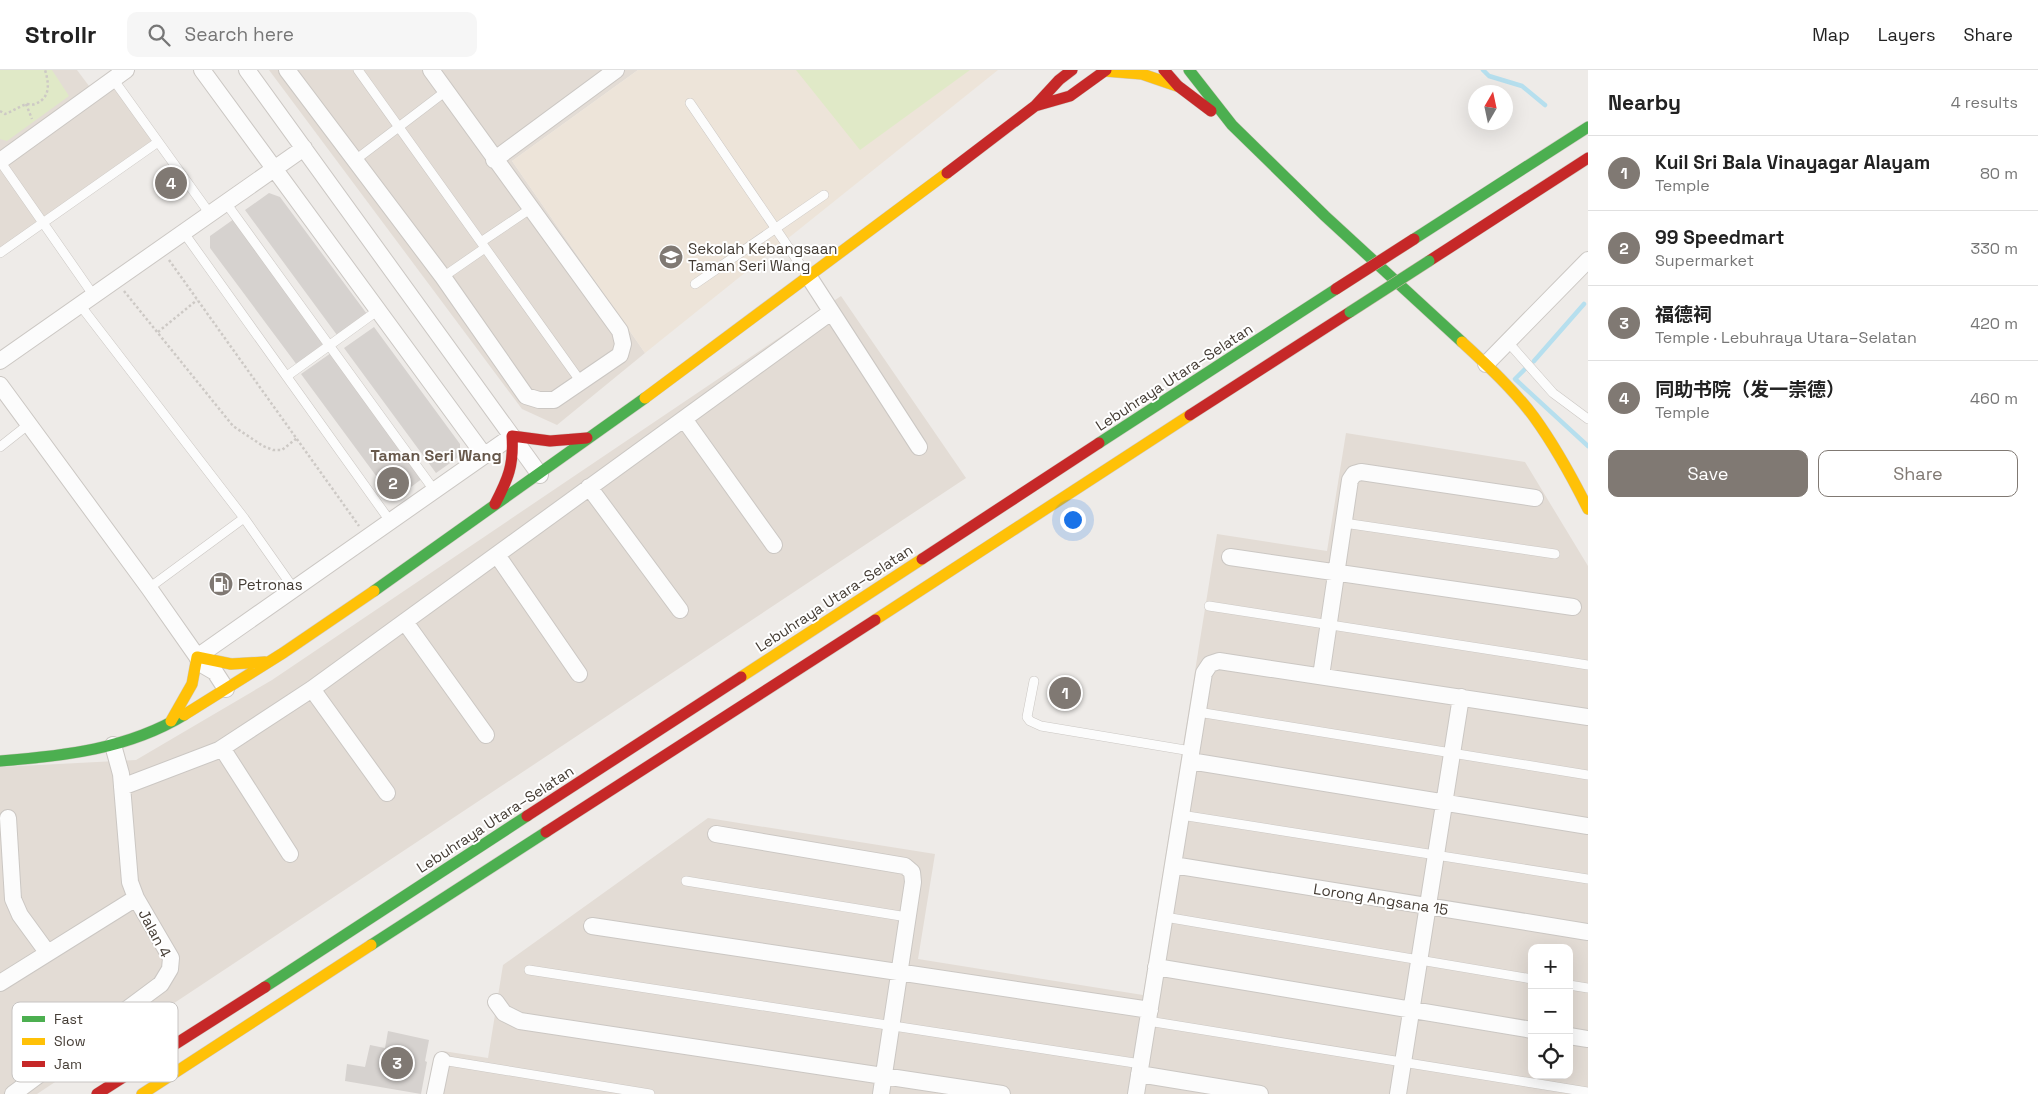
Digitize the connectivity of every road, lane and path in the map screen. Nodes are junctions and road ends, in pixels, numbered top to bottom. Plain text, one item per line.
1 (45, 70) edge
2 (202, 70) edge
3 (247, 70) edge
4 (287, 70) edge
5 (358, 70) edge
6 (431, 70) edge
7 (616, 70) edge
8 (1072, 70) edge
9 (1105, 70) edge
10 (1164, 70) edge
11 (1193, 73) edge
12 (120, 75) edge
13 (1178, 86) junction
14 (446, 91) junction
15 (690, 103) dead end
16 (1035, 106) junction
17 (0, 111) edge
18 (1232, 125) junction
19 (1588, 126) edge
20 (399, 128) junction
21 (158, 142) junction
22 (304, 148) junction
23 (1588, 158) edge
24 (354, 160) junction
25 (494, 160) junction
26 (0, 161) edge
27 (274, 170) junction
28 (824, 195) dead end
29 (226, 203) junction
30 (530, 209) junction
31 (210, 214) junction
32 (44, 223) junction
33 (775, 228) junction
34 (184, 233) junction
35 (483, 245) junction
36 (160, 249) junction
37 (0, 253) edge
38 (1588, 260) edge
39 (443, 277) junction
40 (809, 278) junction
41 (115, 281) junction
42 (695, 284) dead end
43 (94, 296) junction
44 (197, 300) junction
45 (80, 305) junction
46 (377, 311) junction
47 (831, 312) junction
48 (158, 332) junction
49 (1507, 341) junction
50 (330, 345) junction
51 (0, 361) edge
52 (1486, 364) junction
53 (287, 376) junction
54 (581, 382) junction
55 (0, 385) edge
56 (684, 419) junction
57 (1588, 419) edge
58 (29, 424) junction
59 (512, 436) junction
60 (297, 438) junction
61 (589, 438) junction
62 (0, 447) edge
63 (920, 447) dead end
64 (484, 455) junction
65 (540, 475) junction
66 (589, 487) junction
67 (434, 490) junction
68 (1535, 498) dead end
69 (492, 508) junction
70 (1588, 510) edge
71 (244, 518) junction
72 (390, 521) junction
73 (1344, 523) junction
74 (368, 537) junction
75 (774, 545) dead end
76 (1554, 554) dead end
77 (496, 555) junction
78 (1230, 557) dead end
79 (1336, 573) junction
80 (150, 588) junction
81 (294, 589) junction
82 (1209, 606) dead end
83 (1573, 608) dead end
84 (680, 610) dead end
85 (405, 622) junction
86 (1329, 625) junction
87 (276, 659) junction
88 (200, 661) junction
89 (1588, 665) edge
90 (579, 674) dead end
91 (1321, 676) junction
92 (1034, 681) dead end
93 (312, 690) junction
94 (221, 692) junction
95 (1461, 697) junction
96 (1198, 712) junction
97 (1588, 717) edge
98 (168, 724) junction
99 (486, 735) dead end
100 (113, 745) junction
101 (222, 748) junction
102 (1452, 754) junction
103 (1191, 756) junction
104 (0, 761) edge
105 (1588, 775) edge
106 (122, 787) junction
107 (387, 793) dead end
108 (1444, 804) junction
109 (1181, 815) junction
110 (8, 818) dead end
111 (1588, 826) edge
112 (716, 834) dead end
113 (290, 854) dead end
114 (1436, 855) junction
115 (1173, 865) junction
116 (1588, 879) edge
117 (686, 881) dead end
118 (136, 898) junction
119 (1428, 906) junction
120 (908, 917) junction
121 (1165, 917) junction
122 (592, 926) dead end
123 (1588, 932) edge
124 (47, 952) junction
125 (1419, 960) junction
126 (1156, 967) junction
127 (529, 970) dead end
128 (899, 971) junction
129 (1528, 978) edge
130 (0, 983) edge
131 (1573, 986) edge
132 (1588, 988) edge
133 (137, 1002) edge
134 (496, 1002) dead end
135 (1411, 1011) junction
136 (1149, 1016) junction
137 (891, 1027) junction
138 (1528, 1029) edge
139 (1573, 1037) edge
140 (1588, 1039) edge
141 (178, 1044) edge
142 (442, 1060) joint
143 (1403, 1064) junction
144 (1140, 1069) junction
145 (178, 1071) edge
146 (884, 1075) junction
147 (29, 1082) edge
148 (116, 1082) edge
149 (161, 1082) edge
150 (1194, 1089) edge
151 (1588, 1092) edge
152 (1252, 1093) edge
153 (13, 1094) edge
154 (97, 1094) edge
155 (142, 1094) edge
156 (435, 1094) edge
157 (650, 1094) edge
158 (881, 1094) edge
159 (1002, 1094) edge
160 (1136, 1094) edge
161 (1398, 1094) edge

1 - 17 path
2 - 27 street
3 - 22 street
4 - 24 street
5 - 20 lane
6 - 14 street
7 - 25 street
8 - 16 main road
9 - 13 main road
9 - 16 main road
10 - 13 main road
11 - 18 main road
12 - 21 lane
12 - 26 street
13 - 18 main road
14 - 20 lane
14 - 25 street
15 - 33 lane
16 - 40 main road
18 - 52 main road
19 - 141 main road, Lebuhraya Utara–Selatan, bridge
20 - 24 lane
20 - 35 lane
21 - 31 lane
21 - 32 lane
22 - 27 street
22 - 59 street
23 - 145 main road, bridge
24 - 39 street
25 - 30 street
26 - 32 lane
27 - 29 street
27 - 46 street
28 - 33 lane
29 - 31 street
29 - 50 lane
30 - 35 lane
30 - 54 street
31 - 34 street
32 - 37 lane
32 - 43 lane
33 - 40 lane
33 - 42 lane
34 - 36 street
34 - 53 lane
35 - 39 lane
35 - 54 lane
36 - 41 street
36 - 44 path
38 - 49 street
39 - 54 street
40 - 47 street
40 - 61 main road
41 - 43 street
41 - 48 path
43 - 45 street
44 - 48 path
44 - 60 path
45 - 51 street
45 - 71 lane
46 - 50 lane
46 - 64 street
47 - 56 street
47 - 63 street
48 - 60 path
49 - 52 street
49 - 57 lane
50 - 53 lane
50 - 67 lane
52 - 70 main road
53 - 72 lane
55 - 58 street
56 - 66 street
56 - 75 street
58 - 62 lane
58 - 80 street
59 - 61 main road
59 - 64 street
59 - 65 street
59 - 69 main road
60 - 74 path
61 - 65 main road
64 - 67 street
65 - 69 main road
66 - 77 street
66 - 84 street
67 - 72 street
68 - 73 street
69 - 87 main road
71 - 80 lane
71 - 81 lane
72 - 74 street
73 - 76 lane
73 - 79 street
74 - 81 street
77 - 85 street
77 - 90 street
78 - 79 street
79 - 83 street
79 - 86 street
80 - 88 street
81 - 88 street
82 - 86 lane
85 - 93 street
85 - 99 street
86 - 89 lane
86 - 91 street
87 - 88 main road
87 - 94 main road
88 - 94 street
88 - 98 main road
91 - 95 street
91 - 96 street
92 - 103 lane
93 - 101 street
93 - 107 street
94 - 98 main road
95 - 97 street
95 - 102 street
96 - 102 lane
96 - 103 street
98 - 100 main road
100 - 104 main road
100 - 106 street, Jalan 4
101 - 106 street
101 - 113 street
102 - 105 lane
102 - 108 street
103 - 108 street
103 - 109 street
106 - 118 street, Jalan 4
108 - 111 street
108 - 114 street
109 - 114 lane
109 - 115 street
110 - 124 street
112 - 120 street
114 - 116 lane
114 - 119 street
115 - 119 street, Lorong Angsana 15
115 - 121 street
117 - 120 lane
118 - 124 street
118 - 133 street, Jalan 4
119 - 123 street, Lorong Angsana 15
119 - 125 street
120 - 128 street
121 - 125 lane
121 - 126 street
122 - 128 street
124 - 130 street
125 - 129 lane
125 - 135 street
126 - 135 street
126 - 136 street
127 - 137 lane
128 - 136 street
128 - 137 street
131 - 132 lane
134 - 146 street
135 - 138 street
135 - 143 street
136 - 143 lane
136 - 144 street
137 - 144 lane
137 - 146 street
139 - 140 street
142 - 156 street
142 - 157 lane
143 - 151 lane
143 - 161 street
144 - 150 street
144 - 160 street
146 - 158 street
146 - 159 street
147 - 153 street, Jalan 4
148 - 154 main road, Lebuhraya Utara–Selatan, bridge
149 - 155 main road, bridge
150 - 152 street

